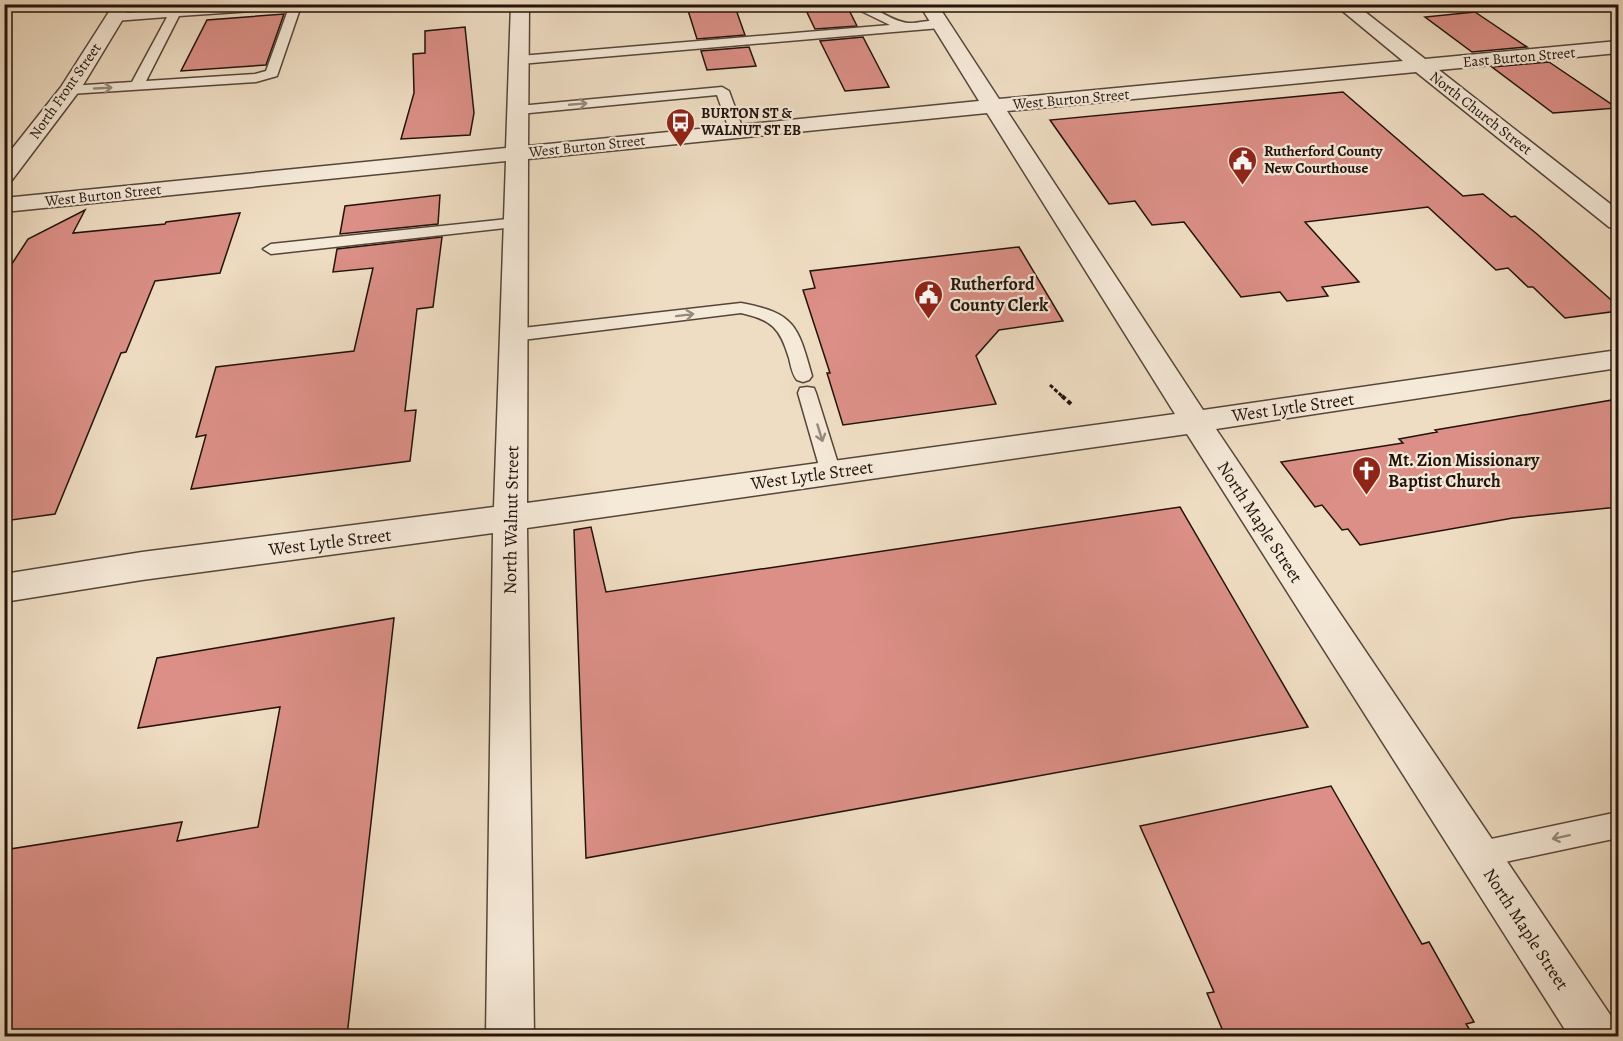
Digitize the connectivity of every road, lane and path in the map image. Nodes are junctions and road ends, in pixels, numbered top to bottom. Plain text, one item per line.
1 (520, 4) edge
2 (859, 4) edge
3 (1342, 4) edge
4 (119, 11) edge
5 (174, 14) junction
6 (925, 18) edge
7 (1618, 47) edge
8 (520, 60) junction
9 (1420, 66) junction
10 (137, 86) junction
11 (70, 90) junction
12 (993, 106) junction
13 (519, 110) junction
14 (737, 132) junction
15 (519, 153) junction
16 (4, 175) edge
17 (4, 205) edge
18 (1618, 222) edge
19 (517, 223) junction
20 (271, 249) dead end
21 (514, 335) junction
22 (1618, 358) edge
23 (1050, 385) dead end
24 (1071, 404) dead end
25 (1195, 422) junction
26 (831, 473) junction
27 (510, 518) junction
28 (4, 588) edge
29 (1618, 825) edge
30 (1478, 855) junction
31 (510, 1036) edge
32 (1596, 1036) edge

1 - 8 street, North Walnut Street
2 - 6 lane
3 - 9 street, North Church Street
4 - 5 lane
4 - 11 street, North Front Street
5 - 10 lane
5 - 10 lane
6 - 8 lane
6 - 12 street, North Maple Street
7 - 9 street, East Burton Street
8 - 13 street, North Walnut Street
9 - 12 street, West Burton Street
9 - 18 street, North Church Street
11 -> 10 lane
11 - 16 street, North Front Street
12 - 14 street, West Burton Street
12 - 25 street, North Maple Street
13 -> 14 lane
13 - 15 street, North Walnut Street
14 - 15 street, West Burton Street
15 - 17 street, West Burton Street
15 - 19 street, North Walnut Street
19 - 20 lane
19 - 21 street, North Walnut Street
21 -> 26 lane
21 - 27 street, North Walnut Street
22 - 25 street, West Lytle Street
23 - 24 path
25 - 26 street, West Lytle Street
25 - 30 street, North Maple Street
26 - 27 street, West Lytle Street
27 - 28 street, West Lytle Street
27 - 31 street, North Walnut Street
29 -> 30 lane
30 - 32 street, North Maple Street

